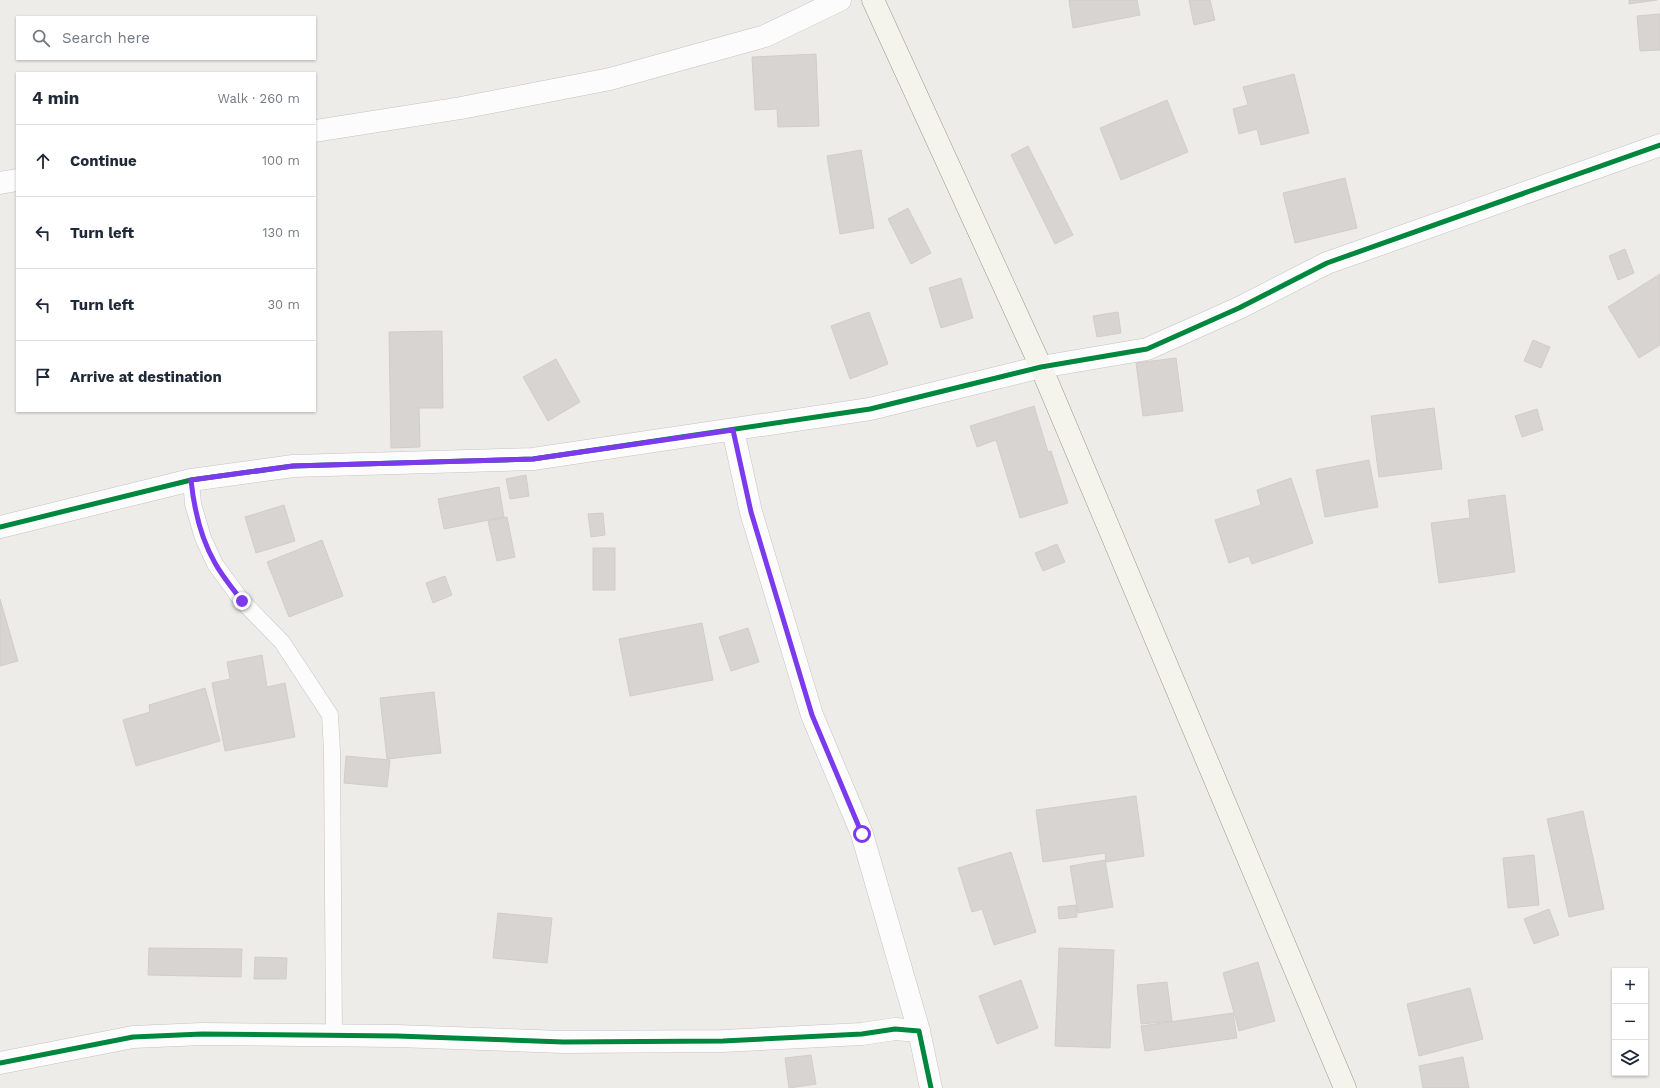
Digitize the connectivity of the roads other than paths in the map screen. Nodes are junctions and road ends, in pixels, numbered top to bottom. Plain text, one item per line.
1 (840, 0) edge
2 (873, 0) edge
3 (316, 132) edge
4 (1660, 145) edge
5 (16, 180) edge
6 (0, 183) edge
7 (1041, 367) junction
8 (733, 430) junction
9 (191, 480) junction
10 (0, 527) edge
11 (920, 1031) junction
12 (334, 1035) junction
13 (0, 1063) edge
14 (931, 1088) edge
15 (1345, 1088) edge

1 - 3 street
2 - 7 main road
4 - 7 street
5 - 6 street
7 - 8 street
7 - 15 main road
8 - 9 street
8 - 11 street
9 - 10 street
9 - 12 lane
11 - 12 street
11 - 14 street
12 - 13 street

